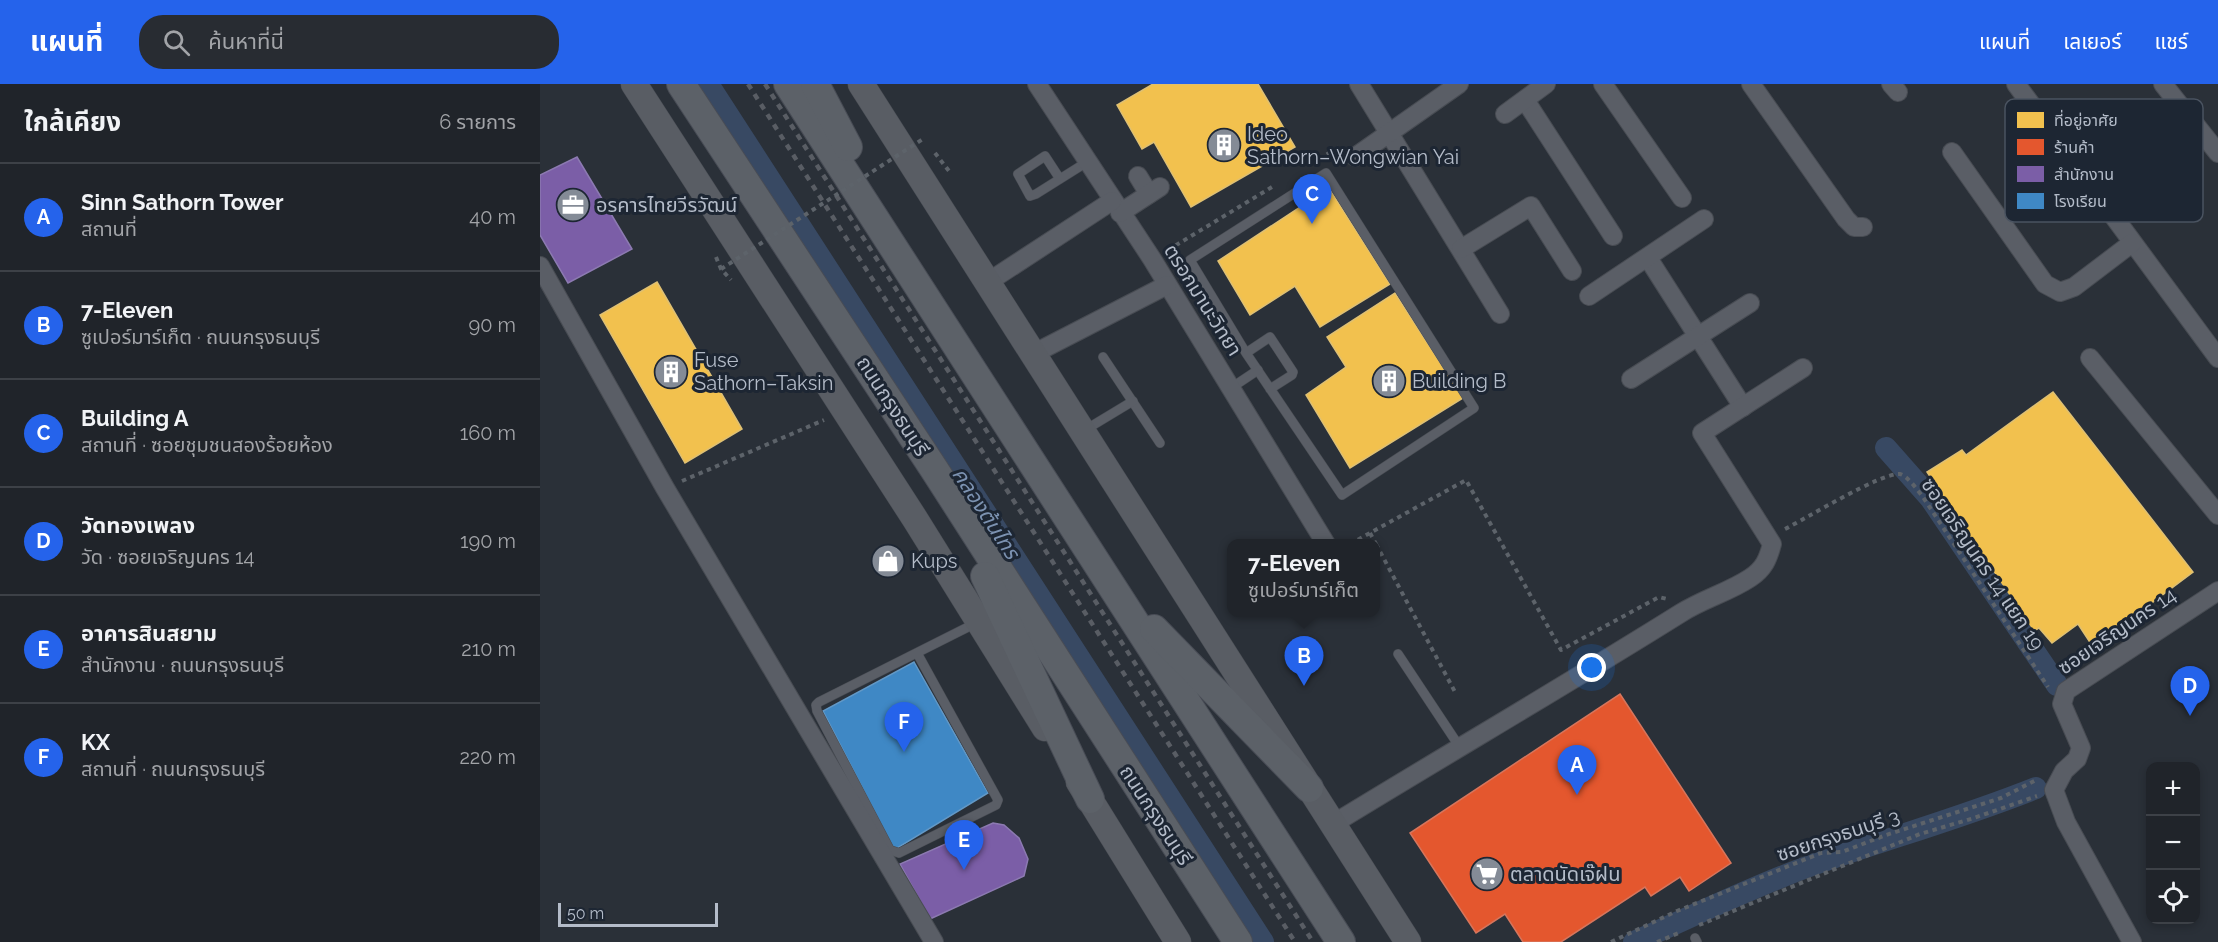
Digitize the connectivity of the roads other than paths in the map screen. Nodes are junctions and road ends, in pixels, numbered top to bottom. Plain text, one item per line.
1 (634, 84) edge
2 (681, 84) edge
3 (788, 84) edge
4 (815, 84) edge
5 (861, 84) edge
6 (1037, 84) edge
7 (1359, 84) edge
8 (1459, 84) edge
9 (1546, 84) edge
10 (1603, 84) edge
11 (1751, 84) edge
12 (2016, 84) edge
13 (2163, 84) edge
14 (2027, 99) edge
15 (2175, 99) edge
16 (1525, 100) junction
17 (1505, 114) dead end
18 (1389, 133) junction
19 (2203, 134) edge
20 (1952, 152) dead end
21 (2218, 153) edge
22 (1355, 157) dead end
23 (1087, 162) junction
24 (1138, 176) dead end
25 (1060, 179) junction
26 (1682, 198) dead end
27 (1116, 207) junction
28 (1704, 219) dead end
29 (2117, 222) edge
30 (1863, 227) dead end
31 (1613, 236) dead end
32 (2132, 243) junction
33 (1461, 249) junction
34 (898, 255) junction
35 (1648, 258) junction
36 (540, 267) edge
37 (1572, 271) dead end
38 (988, 282) junction
39 (1167, 285) junction
40 (1589, 296) dead end
41 (1750, 303) dead end
42 (1500, 314) dead end
43 (1698, 336) junction
44 (1246, 353) junction
45 (1033, 354) junction
46 (1103, 357) dead end
47 (2218, 357) edge
48 (2090, 358) dead end
49 (1803, 368) dead end
50 (1258, 370) junction
51 (1631, 379) dead end
52 (1231, 388) junction
53 (1270, 389) junction
54 (1133, 401) junction
55 (1743, 407) junction
56 (1083, 432) junction
57 (1160, 443) dead end
58 (934, 469) junction
59 (2218, 515) edge
60 (1324, 539) edge
61 (2218, 591) edge
62 (1116, 592) junction
63 (979, 622) junction
64 (917, 653) junction
65 (1398, 654) dead end
66 (1459, 746) junction
67 (1310, 788) junction
68 (1090, 799) junction
69 (1333, 824) junction
70 (934, 942) edge
71 (1178, 942) edge
72 (1238, 942) edge
73 (1341, 942) edge
74 (1408, 942) edge
75 (2132, 942) edge

1 - 63 main road
2 - 58 main road, ถนนกรุงธนบุรี
3 - 34 main road
4 - 34 main road
5 - 38 main road
6 - 23 street, ตรอกมานะวิทยา
7 - 18 street
8 - 18 street
9 - 16 street
10 - 26 street
11 - 30 street
12 - 14 street
13 - 15 street
16 - 17 street
16 - 31 street
18 - 22 street
18 - 33 street
19 - 21 street
20 - 32 street
23 - 25 lane
23 - 27 street, ตรอกมานะวิทยา
24 - 27 street
25 - 25 lane
27 - 38 street
27 - 39 street, ตรอกมานะวิทยา
28 - 35 street
29 - 32 street
32 - 47 street
33 - 37 street
33 - 42 street
34 - 62 main road
35 - 40 street
35 - 43 street
36 - 70 street
38 - 45 main road
39 - 45 street
39 - 52 street, ตรอกมานะวิทยา
41 - 43 street
43 - 51 street
43 - 55 street
44 - 50 lane
44 - 53 lane
44 - 53 lane
45 - 56 main road
46 - 54 lane
48 - 59 street
49 - 55 street
50 - 52 lane
50 - 53 lane
52 - 60 street, ตรอกมานะวิทยา
54 - 56 lane
54 - 57 lane
55 - 66 street
56 - 67 main road
58 - 68 main road
58 - 72 main road, ถนนกรุงธนบุรี
61 - 75 street, ซอยเจริญนคร 14
62 - 67 main road
62 - 73 main road
63 - 64 lane
63 - 68 main road
64 - 64 lane
65 - 66 lane
66 - 69 street
67 - 69 main road
68 - 71 main road
69 - 74 main road

